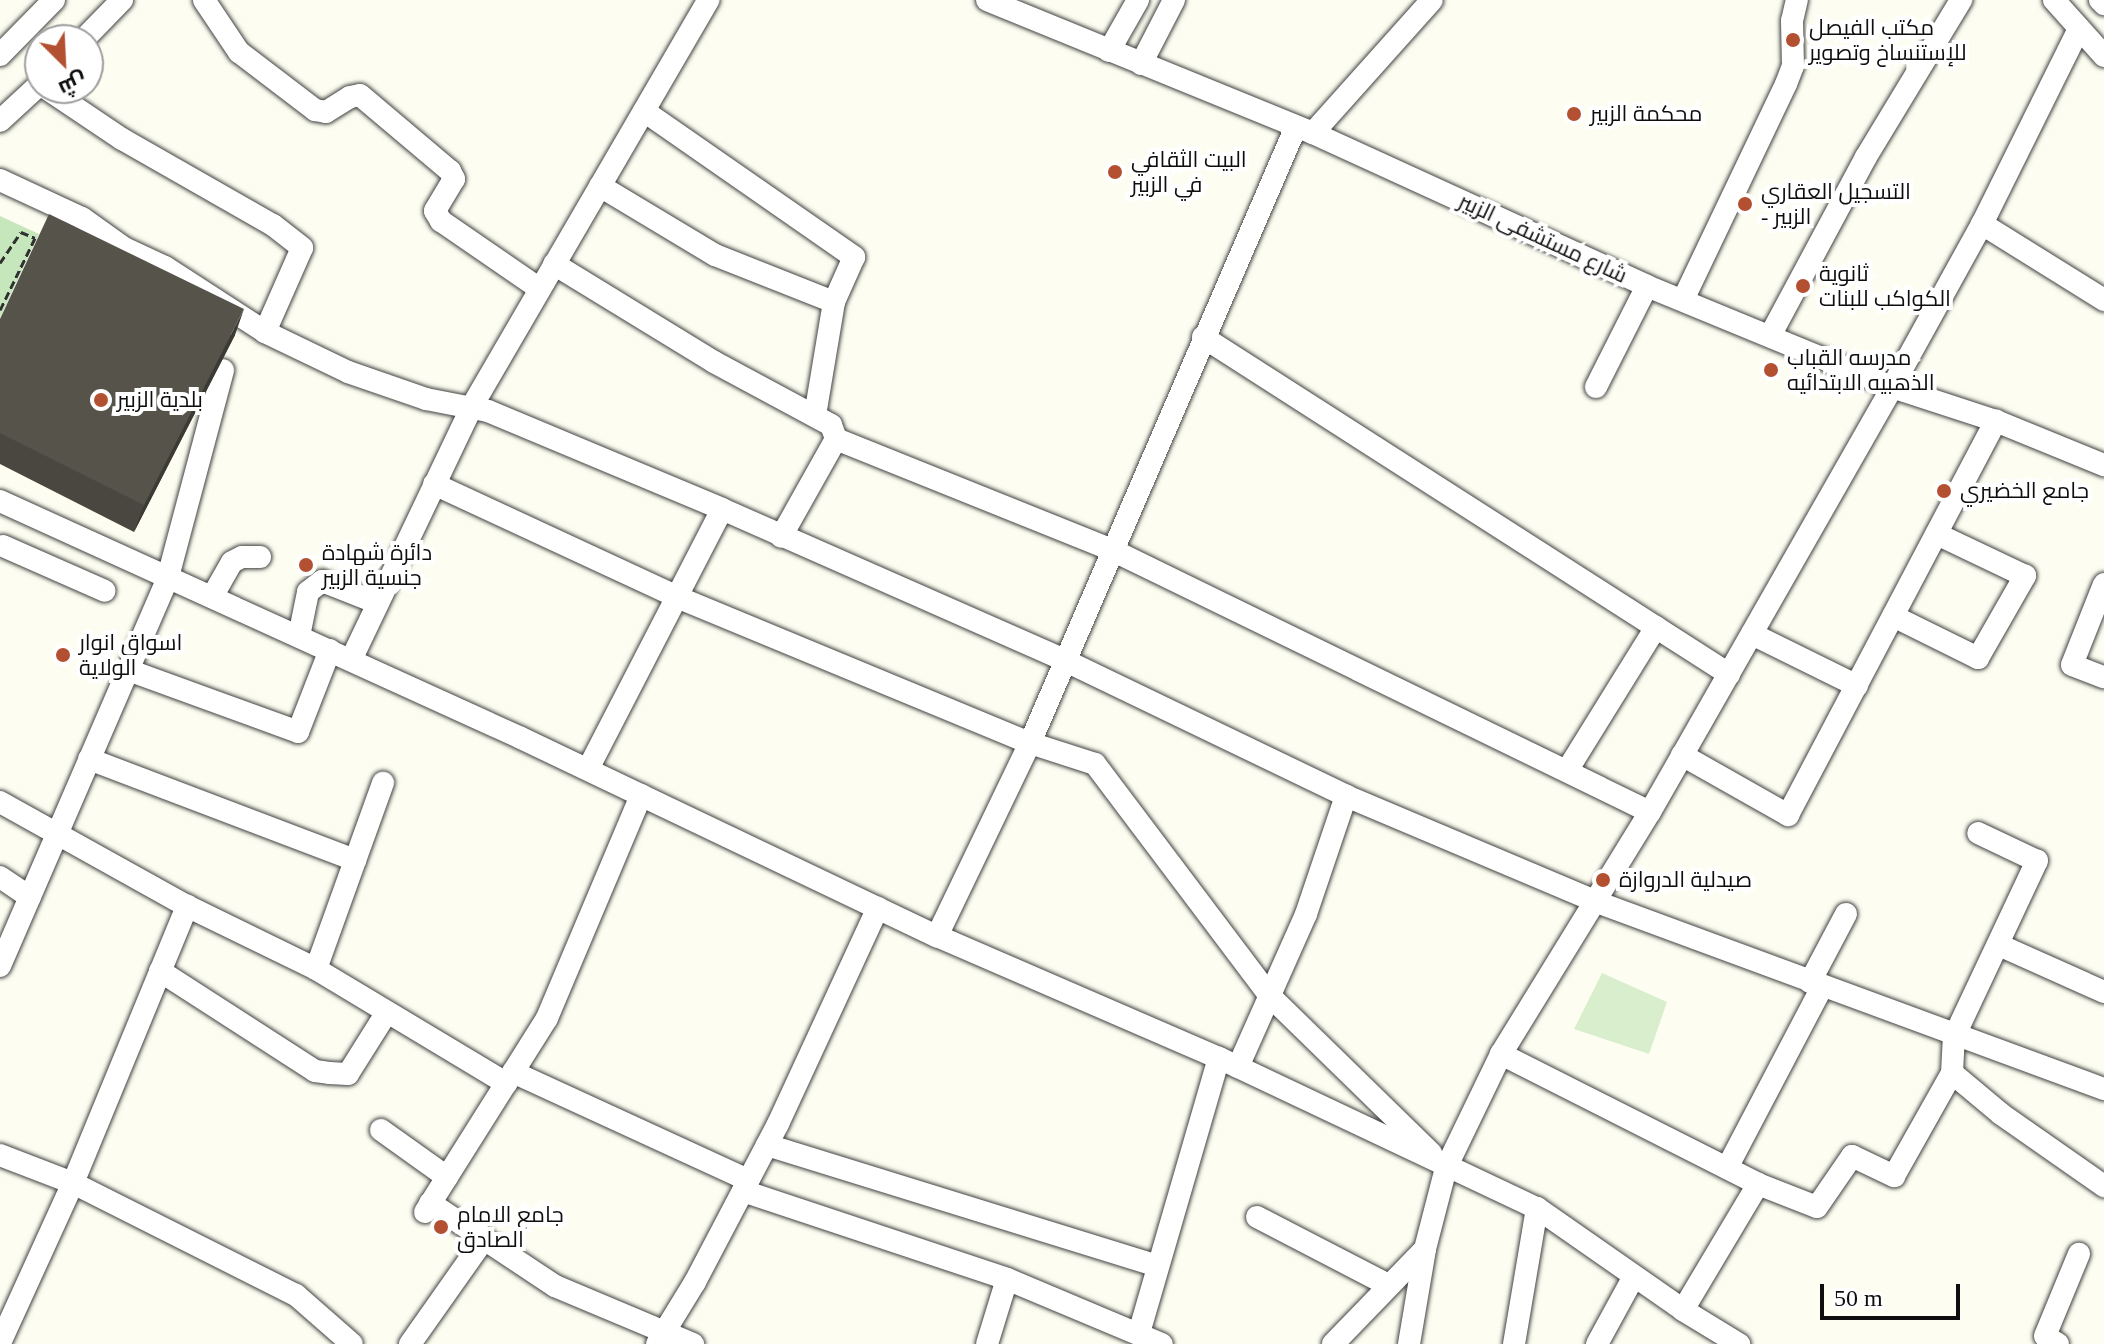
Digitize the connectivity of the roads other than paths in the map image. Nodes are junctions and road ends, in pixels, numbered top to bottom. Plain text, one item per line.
1 (54, 0) edge
2 (122, 0) edge
3 (204, 0) edge
4 (708, 0) edge
5 (987, 0) edge
6 (1138, 0) edge
7 (1174, 0) edge
8 (1432, 0) edge
9 (1797, 0) edge
10 (1961, 0) edge
11 (2054, 0) edge
12 (99, 24) edge
13 (2079, 29) junction
14 (1109, 51) junction
15 (0, 55) edge
16 (2104, 56) edge
17 (1141, 64) junction
18 (24, 99) edge
19 (70, 104) edge
20 (644, 111) junction
21 (0, 121) edge
22 (1304, 131) junction
23 (0, 180) edge
24 (600, 186) junction
25 (1982, 224) junction
26 (554, 264) junction
27 (1647, 286) junction
28 (540, 289) junction
29 (1683, 300) junction
30 (2104, 300) edge
31 (834, 302) junction
32 (265, 332) junction
33 (1770, 336) junction
34 (1203, 337) junction
35 (223, 370) edge
36 (1596, 387) dead end
37 (1892, 387) junction
38 (471, 408) junction
39 (815, 415) junction
40 (1996, 421) junction
41 (836, 439) junction
42 (2104, 465) edge
43 (434, 484) junction
44 (0, 501) edge
45 (722, 509) junction
46 (30, 514) junction
47 (1937, 534) junction
48 (781, 537) junction
49 (1, 547) edge
50 (1112, 550) junction
51 (260, 557) dead end
52 (168, 577) junction
53 (2104, 584) edge
54 (105, 591) dead end
55 (212, 597) junction
56 (677, 597) junction
57 (378, 603) junction
58 (1893, 616) junction
59 (1656, 627) junction
60 (1752, 634) junction
61 (299, 636) junction
62 (330, 650) junction
63 (351, 660) junction
64 (1064, 660) junction
65 (128, 670) junction
66 (1729, 674) junction
67 (2104, 677) edge
68 (1857, 686) junction
69 (1030, 743) junction
70 (1682, 755) junction
71 (89, 759) junction
72 (588, 769) junction
73 (1568, 769) junction
74 (383, 783) dead end
75 (641, 795) junction
76 (1346, 796) junction
77 (0, 802) edge
78 (1650, 812) junction
79 (1978, 833) dead end
80 (56, 836) junction
81 (355, 860) junction
82 (0, 877) edge
83 (30, 897) junction
84 (1594, 901) junction
85 (187, 906) junction
86 (878, 908) junction
87 (1846, 914) dead end
88 (937, 936) junction
89 (1999, 945) junction
90 (0, 966) edge
91 (316, 969) junction
92 (160, 971) junction
93 (1816, 984) junction
94 (2104, 992) edge
95 (1270, 996) junction
96 (387, 1012) junction
97 (1954, 1037) junction
98 (1501, 1054) junction
99 (1229, 1063) junction
100 (1952, 1073) junction
101 (509, 1078) junction
102 (2104, 1089) edge
103 (381, 1130) dead end
104 (767, 1145) junction
105 (0, 1155) edge
106 (1446, 1168) junction
107 (1727, 1168) junction
108 (447, 1177) junction
109 (73, 1183) junction
110 (1758, 1184) junction
111 (746, 1186) junction
112 (2104, 1186) edge
113 (1537, 1208) junction
114 (1257, 1217) dead end
115 (484, 1239) junction
116 (1425, 1249) junction
117 (2079, 1254) dead end
118 (1158, 1266) junction
119 (1634, 1276) junction
120 (1007, 1279) junction
121 (1388, 1285) junction
122 (1683, 1310) junction
123 (1139, 1333) junction
124 (661, 1338) edge
125 (1729, 1341) edge
126 (0, 1343) edge
127 (352, 1344) edge
128 (410, 1344) edge
129 (693, 1344) edge
130 (987, 1344) edge
131 (1162, 1344) edge
132 (1333, 1344) edge
133 (1409, 1344) edge
134 (1514, 1344) edge
135 (1597, 1344) edge
136 (2058, 1344) edge

1 - 15 street
2 - 12 street
3 - 28 street
4 - 20 street
5 - 14 street, شارع مستشفى الزبير
6 - 14 street
7 - 17 street
8 - 22 street
9 - 29 street
10 - 33 street
11 - 13 street
13 - 16 street
13 - 25 street
14 - 17 street, شارع مستشفى الزبير
17 - 22 street, شارع مستشفى الزبير
18 - 21 street
19 - 32 street
20 - 24 street
20 - 31 street
22 - 27 street, شارع مستشفى الزبير
22 - 34 street
23 - 32 street
24 - 26 street
24 - 31 street
25 - 30 street
25 - 37 street
26 - 28 street
26 - 39 street
27 - 29 street, شارع مستشفى الزبير
27 - 36 street
28 - 38 street
29 - 33 street, شارع مستشفى الزبير
31 - 39 street
32 - 38 street
33 - 37 street, شارع مستشفى الزبير
34 - 50 street
34 - 59 street
35 - 52 street
37 - 40 street, شارع مستشفى الزبير
37 - 60 street
38 - 43 street
38 - 45 street
39 - 41 street
40 - 42 street, شارع مستشفى الزبير
40 - 47 street
41 - 48 street
41 - 50 street
43 - 56 street
43 - 57 street
44 - 46 street
45 - 48 street
45 - 56 street
46 - 49 street
46 - 52 street
47 - 58 street
47 - 58 street
48 - 64 street
49 - 54 street
50 - 64 street
50 - 73 street
51 - 55 street
52 - 55 street
52 - 65 street
53 - 67 street
55 - 61 street
56 - 69 street
56 - 72 street
57 - 61 street
57 - 63 street
58 - 68 street
59 - 66 street
59 - 73 street
60 - 66 street
60 - 68 street
61 - 62 street
62 - 63 street
62 - 65 street
63 - 72 street
64 - 69 street
64 - 76 street
65 - 71 street
66 - 70 street
68 - 70 street
69 - 88 street
69 - 95 street
70 - 78 street
71 - 80 street
71 - 81 street
72 - 75 street
73 - 78 street
74 - 81 street
75 - 86 street
75 - 101 street
76 - 84 street
76 - 95 street
77 - 80 street
78 - 84 street
79 - 89 street
80 - 83 street
80 - 85 street
81 - 91 street
82 - 83 street
83 - 90 street
84 - 93 street
84 - 98 street
85 - 91 street
85 - 92 street
86 - 88 street
86 - 104 street
87 - 93 street
88 - 99 street
89 - 94 street
89 - 97 street
91 - 96 street
92 - 96 street
92 - 109 street
93 - 97 street
93 - 107 street
95 - 99 street
95 - 106 street
96 - 101 street
97 - 100 street
97 - 102 street
98 - 106 street
98 - 107 street
99 - 106 street
99 - 118 street
100 - 110 street
100 - 112 street
101 - 108 street
101 - 111 street
103 - 108 street
104 - 111 street
104 - 118 street
105 - 109 street
106 - 113 street
106 - 116 street
107 - 110 street
108 - 115 street
109 - 126 street
109 - 127 street
110 - 122 street
111 - 120 street
111 - 124 street
113 - 119 street
113 - 134 street
114 - 121 street
115 - 124 street
115 - 128 street
116 - 121 street
116 - 133 street
117 - 136 street
118 - 123 street
119 - 122 street
119 - 135 street
120 - 123 street
120 - 130 street
121 - 132 street
122 - 125 street
123 - 131 street
124 - 129 street

